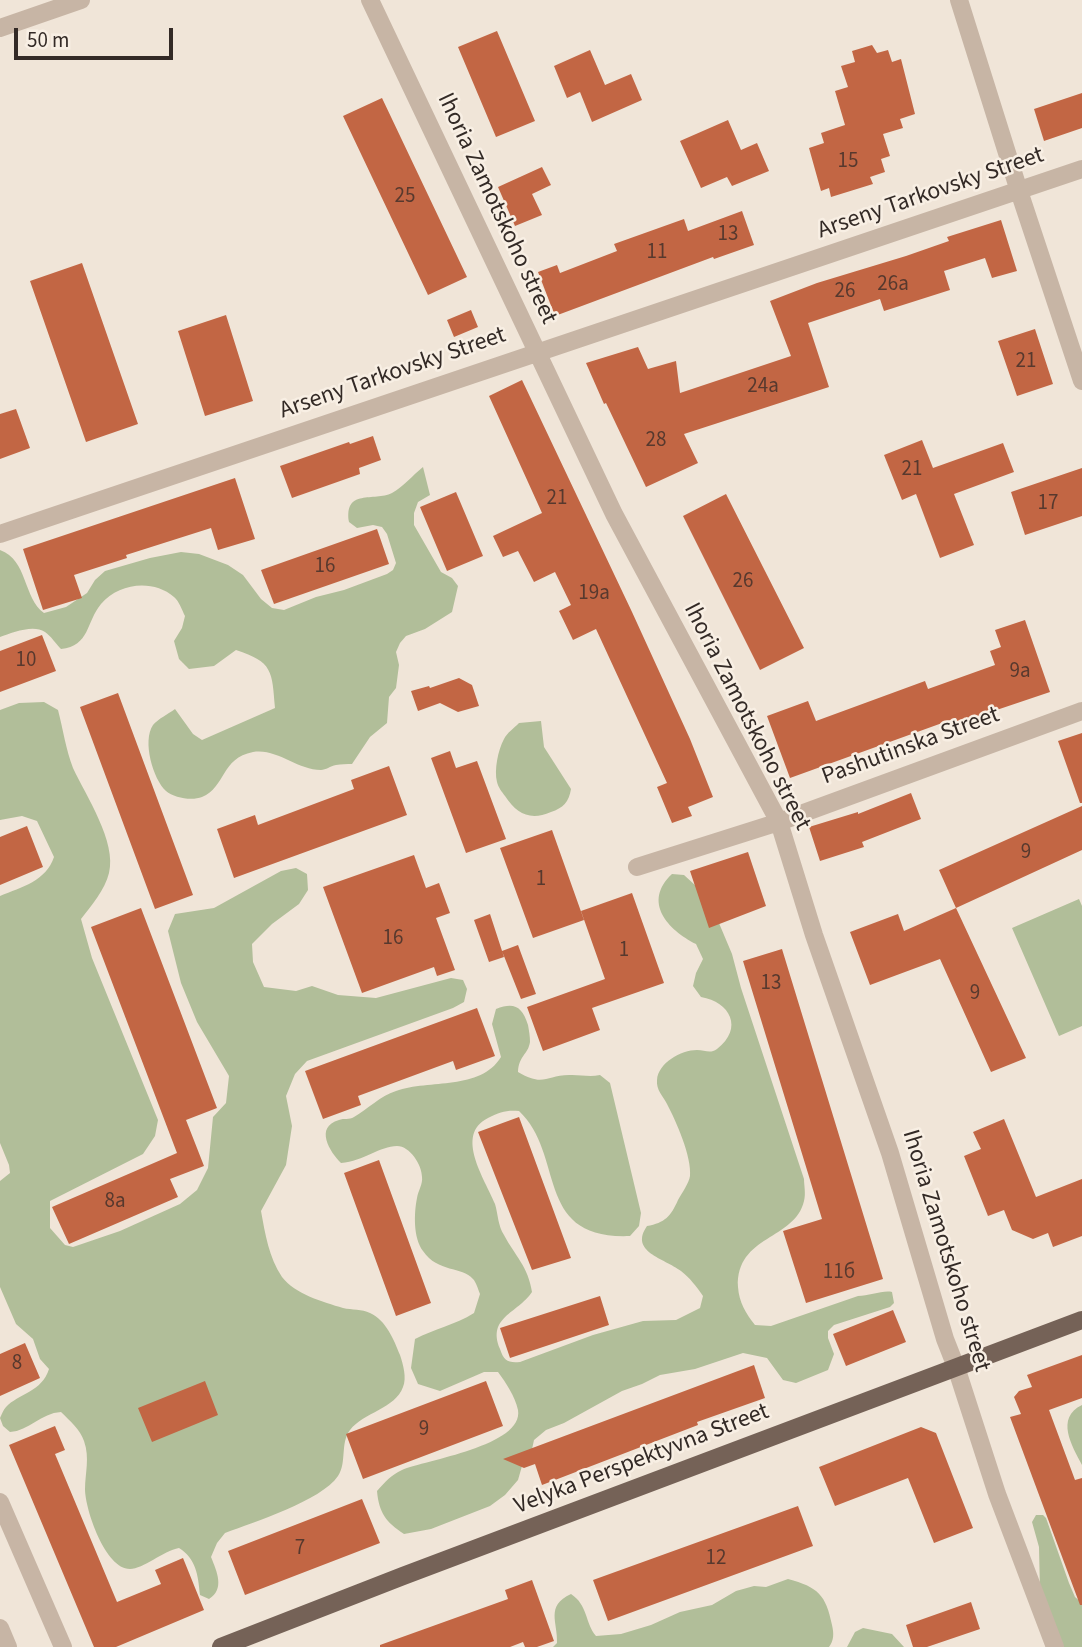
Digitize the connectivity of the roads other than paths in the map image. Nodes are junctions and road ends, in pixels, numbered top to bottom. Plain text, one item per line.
1 (82, 0) edge
2 (370, 0) edge
3 (959, 0) edge
4 (0, 28) edge
5 (1082, 169) edge
6 (1018, 191) junction
7 (537, 352) junction
8 (1082, 381) edge
9 (0, 534) edge
10 (1082, 711) edge
11 (779, 822) junction
12 (637, 867) dead end
13 (1082, 1320) edge
14 (956, 1367) junction
15 (0, 1502) edge
16 (0, 1628) edge
17 (8, 1647) edge
18 (63, 1647) edge
19 (221, 1647) edge
20 (1055, 1647) edge

1 - 4 street
2 - 7 street, Ihoria Zamotskoho street
3 - 6 street
5 - 6 street, Arseny Tarkovsky Street
6 - 7 street, Arseny Tarkovsky Street
6 - 8 street
7 - 9 street, Arseny Tarkovsky Street
7 - 11 street, Ihoria Zamotskoho street
10 - 11 street, Pashutinska Street
11 - 12 street, Pashutinska Street
11 - 14 street, Ihoria Zamotskoho street
13 - 14 main road, Velyka Perspektyvna Street
14 - 19 main road, Velyka Perspektyvna Street
14 - 20 street, Ihoria Zamotskoho street
15 - 18 street
16 - 17 street

